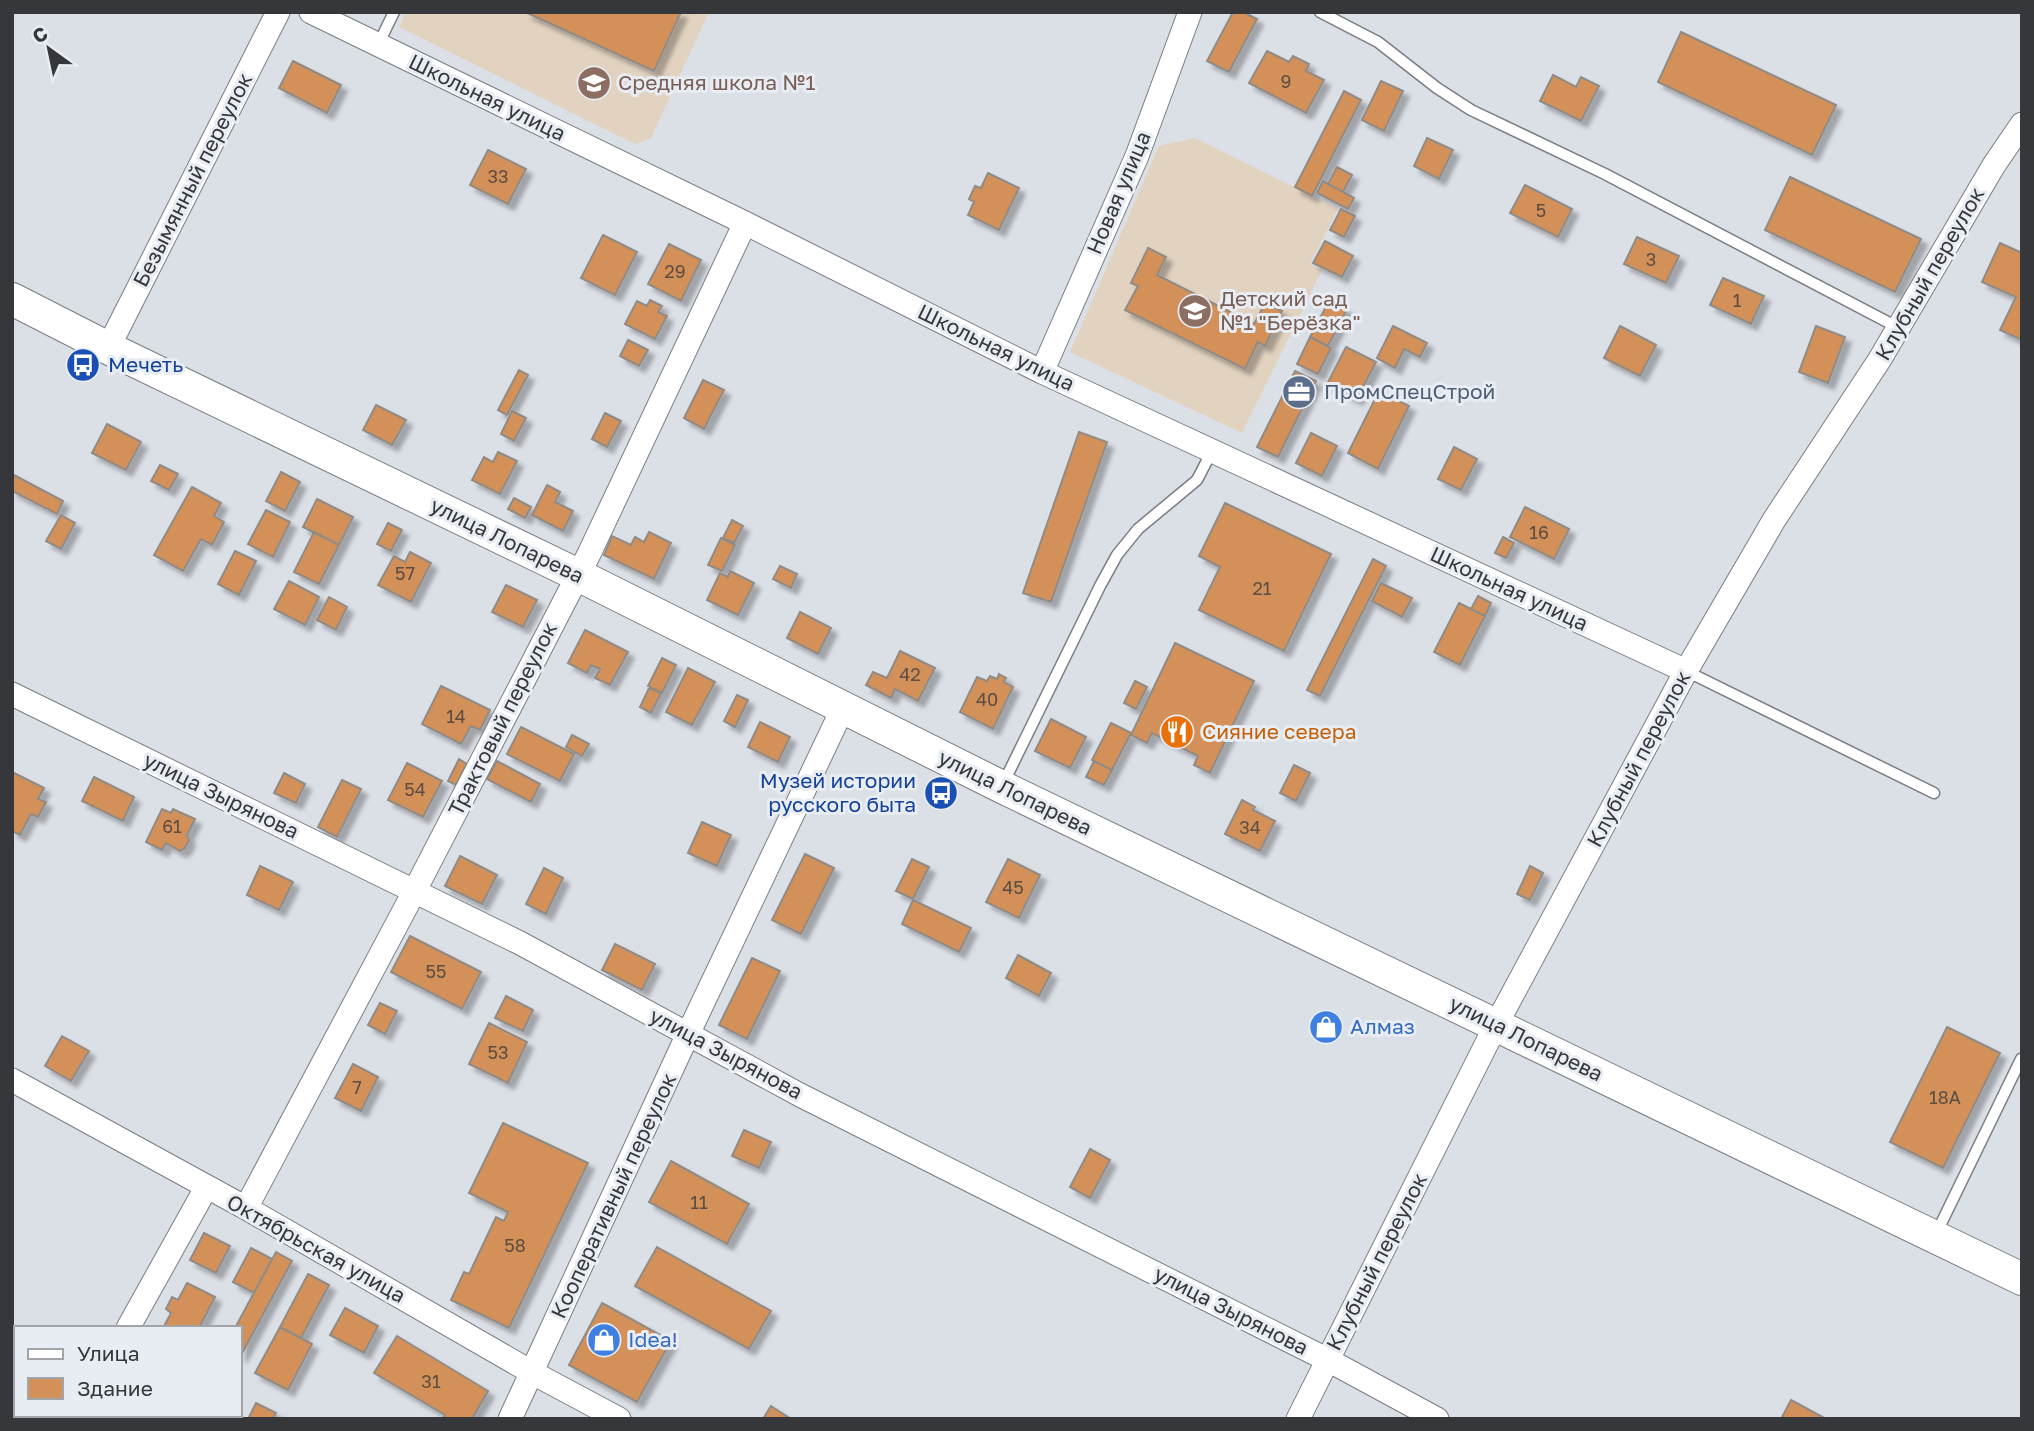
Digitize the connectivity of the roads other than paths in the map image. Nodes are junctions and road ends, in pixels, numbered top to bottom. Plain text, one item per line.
1 (278, 12) edge
2 (312, 12) edge
3 (394, 12) edge
4 (1190, 12) edge
5 (1320, 12) edge
6 (379, 45) junction
7 (2022, 124) edge
8 (745, 223) junction
9 (12, 299) edge
10 (1899, 328) junction
11 (108, 348) junction
12 (1042, 372) junction
13 (1212, 451) junction
14 (578, 575) junction
15 (1686, 671) junction
16 (12, 694) edge
17 (843, 708) junction
18 (1002, 787) junction
19 (1934, 793) dead end
20 (414, 892) junction
21 (1496, 1025) junction
22 (688, 1034) junction
23 (2021, 1059) edge
24 (12, 1080) edge
25 (206, 1188) junction
26 (246, 1208) junction
27 (1935, 1236) junction
28 (2022, 1279) edge
29 (129, 1326) edge
30 (1328, 1360) junction
31 (533, 1373) junction
32 (510, 1419) edge
33 (619, 1419) edge
34 (1298, 1419) edge
35 (1437, 1419) edge

1 - 11 street, Безымянный переулок
2 - 6 street, Школьная улица
3 - 6 lane
4 - 12 street, Новая улица
5 - 10 lane
6 - 8 street, Школьная улица
7 - 10 street, Клубный переулок
8 - 12 street, Школьная улица
8 - 14 street, Трактовый переулок
9 - 11 main road, улица Лопарева
10 - 15 street, Клубный переулок
11 - 14 main road, улица Лопарева
12 - 13 street, Школьная улица
13 - 15 street, Школьная улица
13 - 18 lane
14 - 17 main road, улица Лопарева
14 - 20 street, Трактовый переулок
15 - 19 lane
15 - 21 street, Клубный переулок
16 - 20 street, улица Зырянова
17 - 18 main road, улица Лопарева
17 - 22 street, Кооперативный переулок
18 - 21 main road, улица Лопарева
20 - 22 street, улица Зырянова
20 - 26 street, Трактовый переулок
21 - 27 main road, улица Лопарева
21 - 30 street, Клубный переулок
22 - 30 street, улица Зырянова
22 - 31 street, Кооперативный переулок
23 - 27 lane
24 - 25 street, Октябрьская улица
25 - 26 street, Октябрьская улица
25 - 29 street
26 - 31 street, Октябрьская улица
27 - 28 main road, улица Лопарева
30 - 34 street, Клубный переулок
30 - 35 street, улица Зырянова
31 - 32 street, Кооперативный переулок
31 - 33 street, Октябрьская улица

